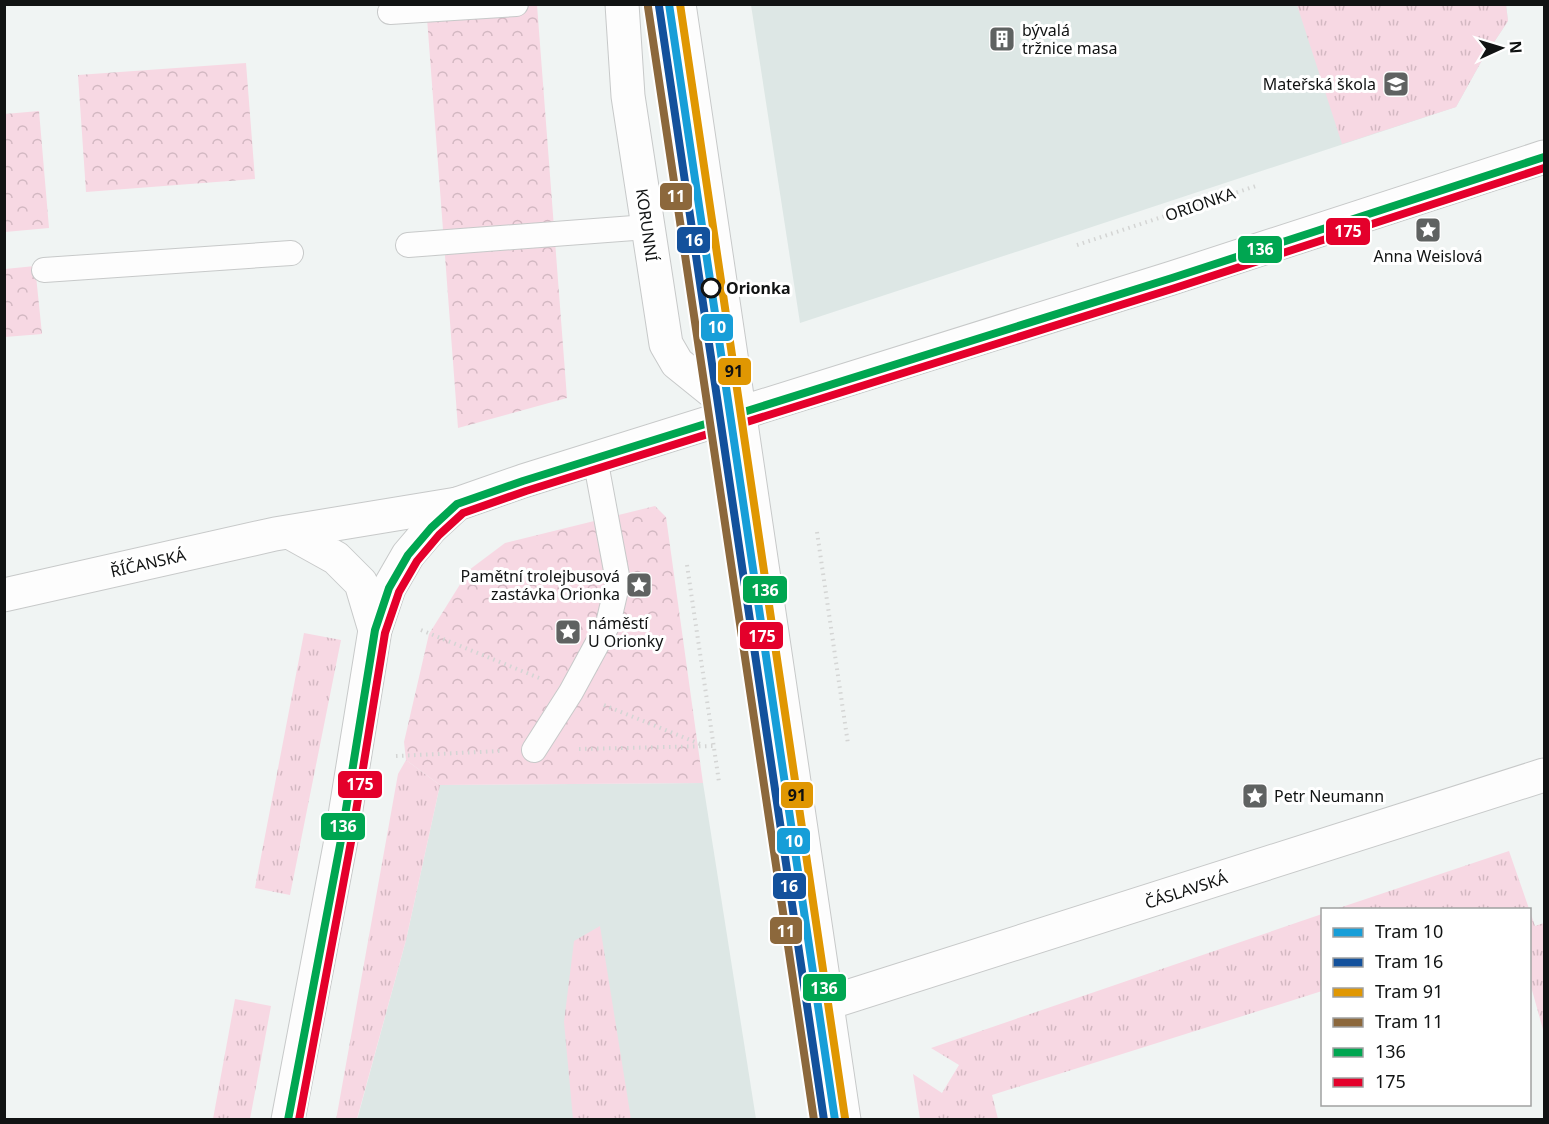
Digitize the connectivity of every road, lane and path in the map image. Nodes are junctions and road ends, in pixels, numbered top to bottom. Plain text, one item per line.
1 (516, 4) edge
2 (622, 4) edge
3 (679, 4) edge
4 (390, 12) dead end
5 (1545, 157) edge
6 (1256, 186) dead end
7 (647, 227) junction
8 (408, 245) dead end
9 (1077, 246) dead end
10 (291, 253) dead end
11 (44, 270) dead end
12 (739, 413) junction
13 (595, 458) junction
14 (458, 504) junction
15 (817, 532) dead end
16 (291, 533) junction
17 (687, 565) dead end
18 (4, 595) edge
19 (375, 630) junction
20 (848, 744) dead end
21 (534, 750) dead end
22 (1545, 775) edge
23 (719, 782) dead end
24 (828, 1004) junction
25 (288, 1119) edge
26 (844, 1119) edge

1 - 4 lane
2 - 7 street, KORUNNÍ
3 - 12 street
5 - 12 street
6 - 9 path, ORIONKA
7 - 8 lane
7 - 12 street, KORUNNÍ
10 - 11 lane
12 - 13 street
12 - 24 street
13 - 14 street
13 - 21 lane
14 - 16 street, ŘÍČANSKÁ
14 - 19 street
15 - 20 path
16 - 18 street, ŘÍČANSKÁ
16 - 19 street
17 - 23 path
19 - 25 street
22 - 24 street, ČÁSLAVSKÁ
24 - 26 street

